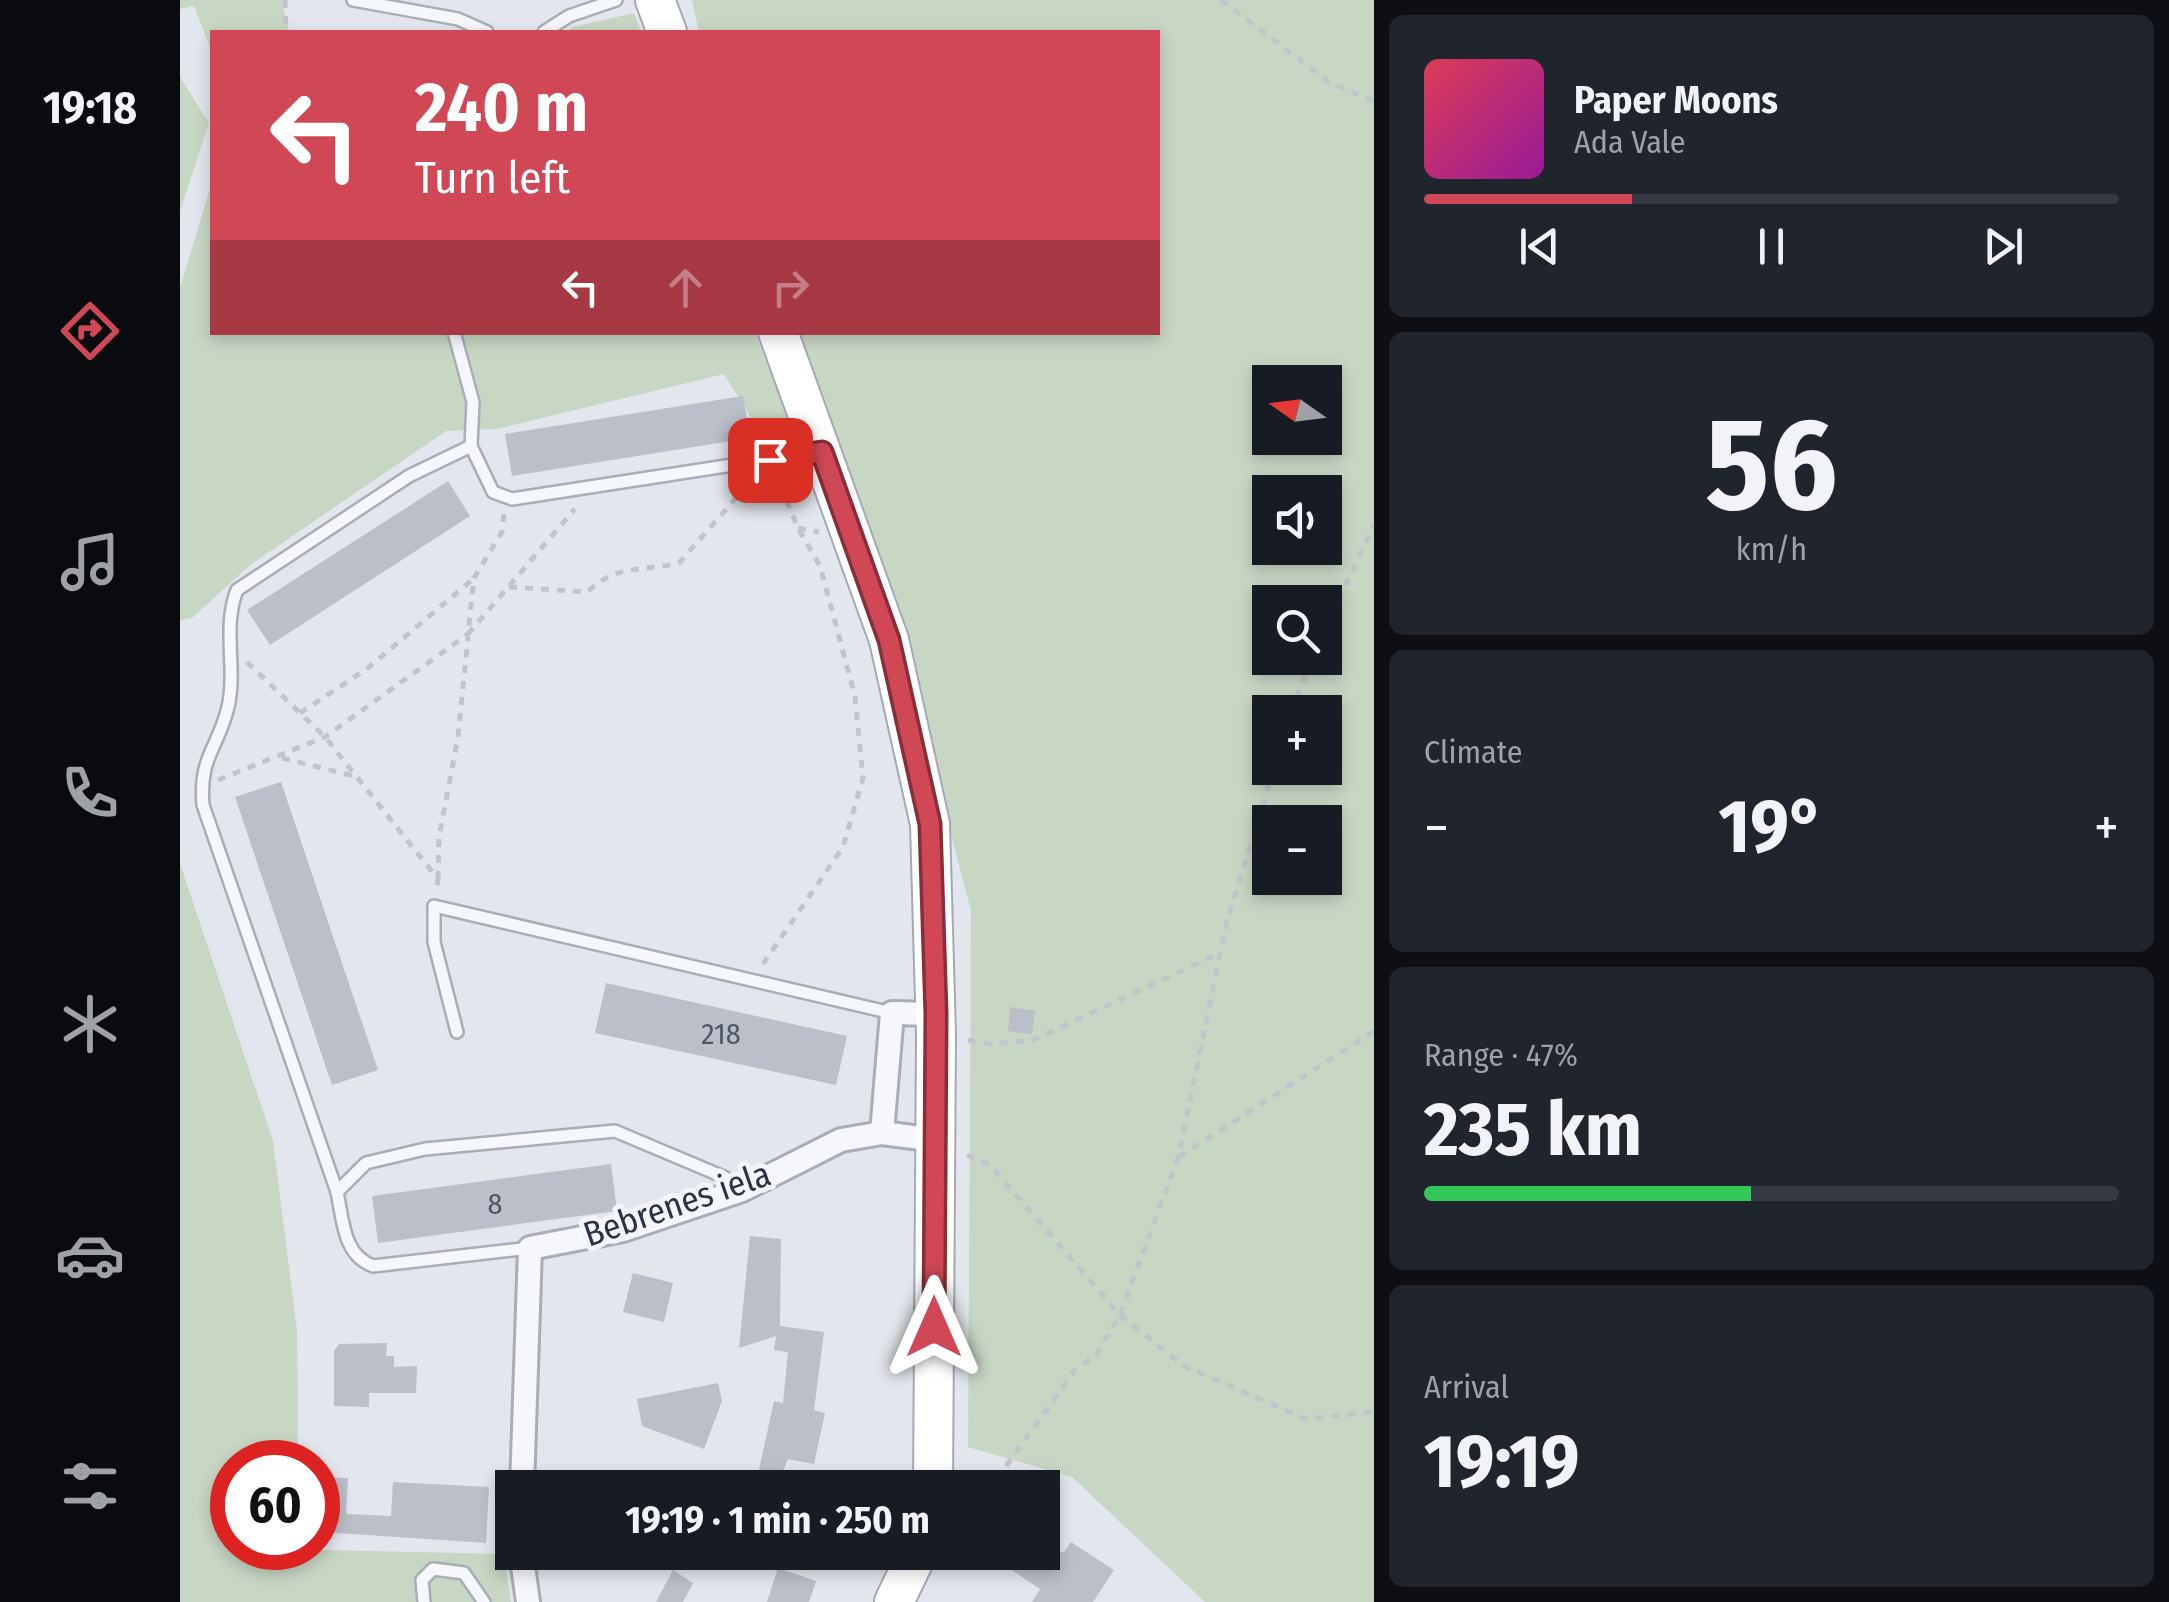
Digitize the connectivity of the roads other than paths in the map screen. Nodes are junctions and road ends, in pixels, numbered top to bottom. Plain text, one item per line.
1 (353, 0) edge
2 (616, 0) edge
3 (655, 0) edge
4 (483, 30) edge
5 (547, 30) edge
6 (666, 30) edge
7 (455, 335) edge
8 (779, 335) edge
9 (471, 446) junction
10 (822, 452) junction
11 (892, 1013) junction
12 (936, 1024) junction
13 (458, 1032) dead end
14 (882, 1133) junction
15 (936, 1140) junction
16 (742, 1190) junction
17 (338, 1192) junction
18 (530, 1248) junction
19 (523, 1470) edge
20 (933, 1470) edge
21 (524, 1570) edge
22 (909, 1570) edge
23 (424, 1602) edge
24 (484, 1602) edge
25 (528, 1602) edge
26 (894, 1602) edge

1 - 4 lane
2 - 5 lane
3 - 6 main road
7 - 9 lane
8 - 10 main road
9 - 10 lane
9 - 17 lane
10 - 12 main road
11 - 12 street
11 - 13 lane
11 - 14 street
12 - 15 main road
14 - 15 street, Bebrenes iela
14 - 16 street, Bebrenes iela
15 - 20 main road
16 - 17 lane
16 - 18 street, Bebrenes iela
17 - 18 lane
18 - 19 street
21 - 25 street
22 - 26 main road
23 - 24 lane

